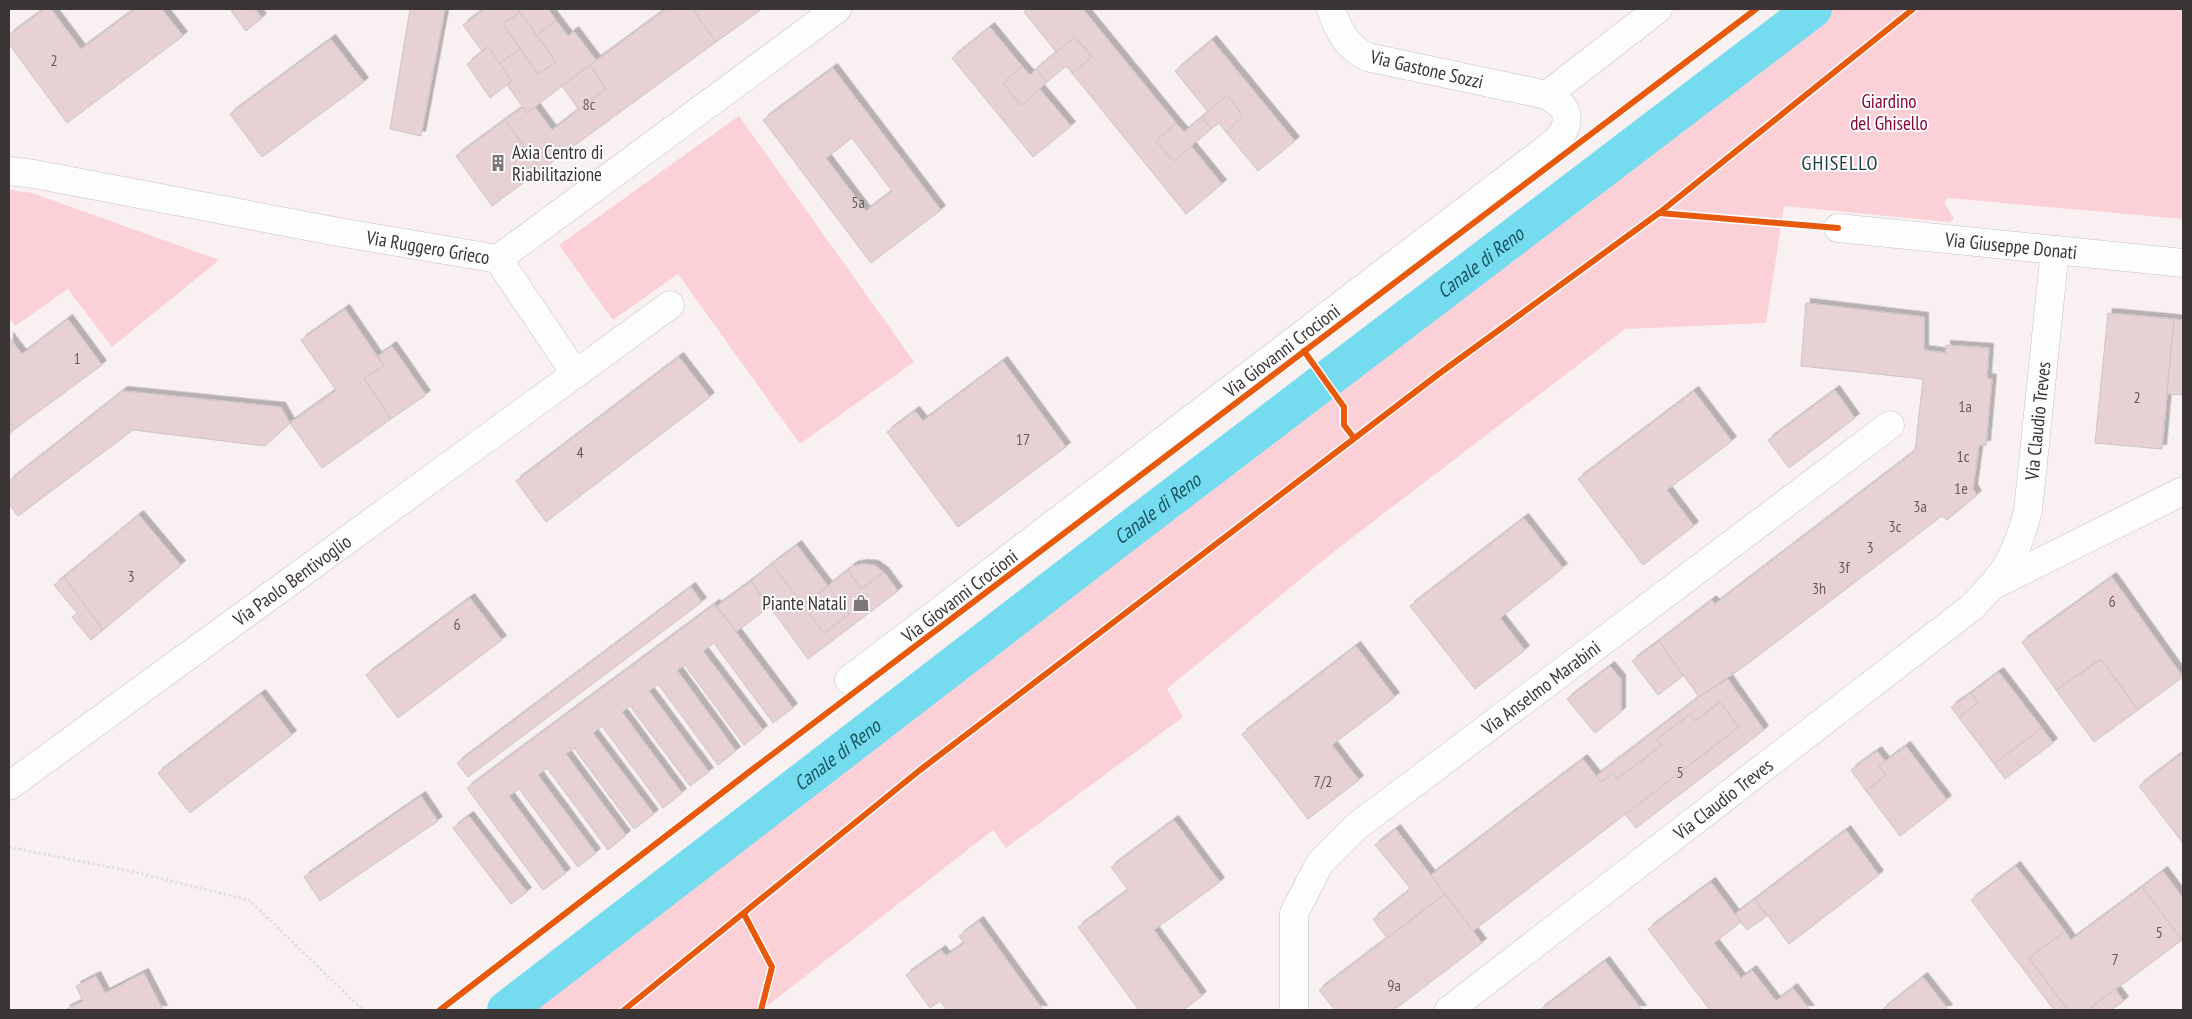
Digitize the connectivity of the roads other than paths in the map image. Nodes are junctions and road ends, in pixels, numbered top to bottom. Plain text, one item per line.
1 (837, 9) edge
2 (1331, 9) edge
3 (1658, 9) edge
4 (1547, 95) junction
5 (9, 153) edge
6 (22, 172) edge
7 (1838, 228) dead end
8 (2055, 250) junction
9 (498, 259) junction
10 (2183, 263) edge
11 (670, 305) dead end
12 (575, 373) junction
13 (1890, 425) dead end
14 (2183, 491) edge
15 (1994, 584) junction
16 (849, 680) dead end
17 (9, 786) edge
18 (1294, 1010) edge
19 (1449, 1010) edge

1 - 9 street, Via Ruggero Grieco
2 - 4 street, Via Gastone Sozzi
3 - 4 street
4 - 16 street, Via Giovanni Crocioni
5 - 6 street, Via Ruggero Grieco
6 - 9 street, Via Ruggero Grieco
7 - 8 street, Via Giuseppe Donati
8 - 10 street, Via Giuseppe Donati
8 - 15 street, Via Claudio Treves
9 - 12 street
11 - 12 street, Via Paolo Bentivoglio
12 - 17 street, Via Paolo Bentivoglio
13 - 18 street, Via Anselmo Marabini
14 - 15 street, Via Claudio Treves
15 - 19 street, Via Claudio Treves

